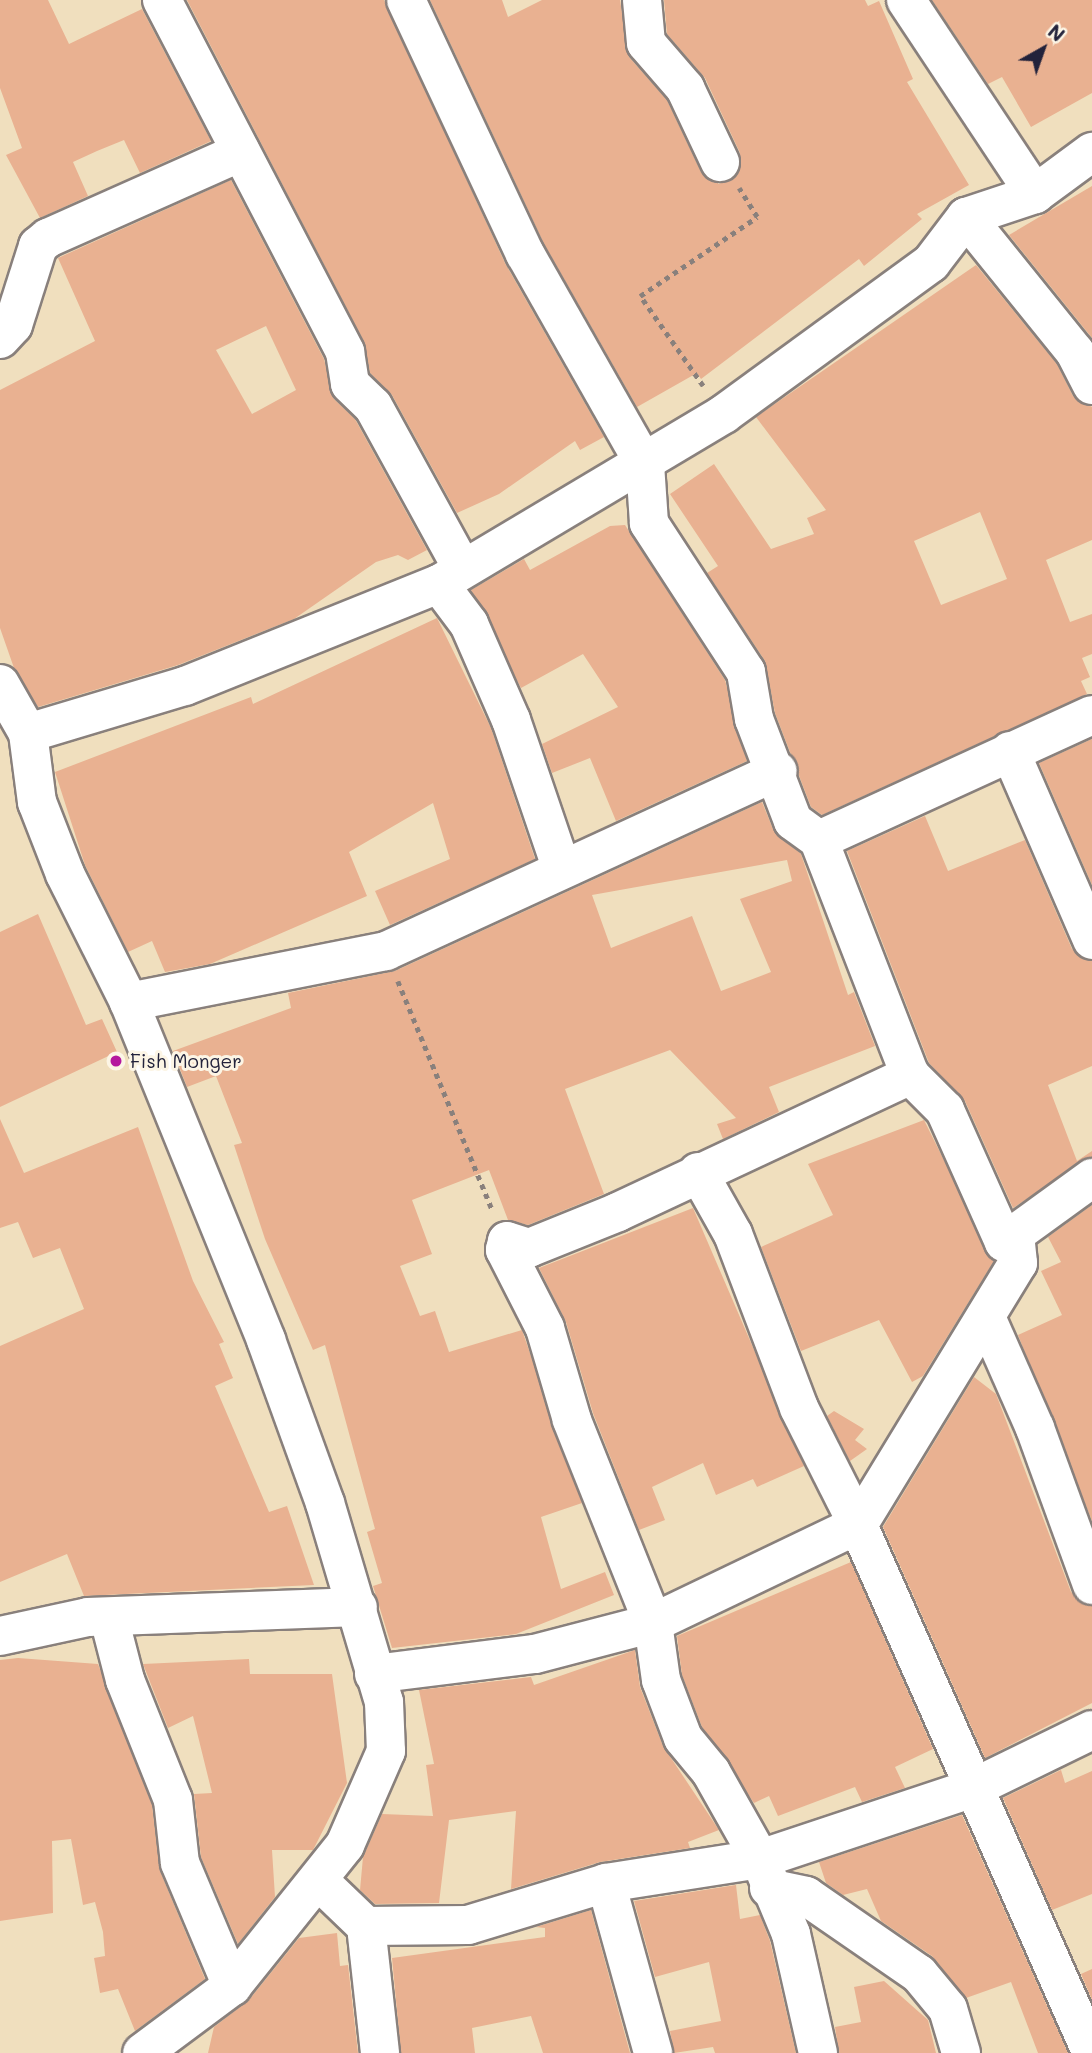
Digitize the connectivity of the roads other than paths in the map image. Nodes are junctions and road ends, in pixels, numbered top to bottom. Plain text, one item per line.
1 (162, 0) edge
2 (407, 0) edge
3 (642, 0) edge
4 (906, 0) edge
5 (241, 152) junction
6 (1092, 152) edge
7 (720, 162) road end
8 (1035, 194) junction
9 (966, 217) junction
10 (0, 339) edge
11 (1092, 385) edge
12 (645, 465) junction
13 (450, 575) junction
14 (0, 684) edge
15 (1092, 715) edge
16 (28, 733) junction
17 (1010, 751) junction
18 (778, 771) junction
19 (819, 840) junction
20 (562, 870) junction
21 (1092, 940) edge
22 (130, 1002) junction
23 (910, 1075) junction
24 (698, 1172) junction
25 (1092, 1178) edge
26 (1004, 1242) junction
27 (986, 1317) junction
28 (858, 1525) junction
29 (1092, 1585) edge
30 (358, 1606) junction
31 (109, 1618) junction
32 (653, 1623) junction
33 (0, 1636) edge
34 (374, 1674) junction
35 (1092, 1730) edge
36 (973, 1787) junction
37 (764, 1873) junction
38 (318, 1880) junction
39 (606, 1883) junction
40 (366, 1926) junction
41 (232, 1986) junction
42 (1089, 2047) dead end
43 (142, 2053) edge
44 (380, 2053) edge
45 (653, 2053) edge
46 (818, 2053) edge
47 (961, 2053) edge

1 - 5 street
2 - 12 street
3 - 7 street
4 - 8 street
5 - 10 street
5 - 13 street
6 - 8 street
8 - 9 street
9 - 11 street
9 - 12 street
12 - 13 street
12 - 18 street
13 - 16 street
13 - 20 street
14 - 16 street
15 - 17 street
16 - 22 street
17 - 19 street
17 - 21 street
18 - 19 street
18 - 20 street
19 - 23 street
20 - 22 street
22 - 30 street
23 - 24 street
23 - 26 street
24 - 28 street
24 - 32 street
25 - 26 street
26 - 27 street
27 - 28 street
27 - 29 street
28 - 32 street
28 - 36 street
30 - 31 street
30 - 34 street
31 - 33 street
31 - 41 street
32 - 34 street
32 - 37 street
34 - 38 street
35 - 36 street
36 - 37 street
36 - 42 street
37 - 39 street
37 - 46 street
37 - 47 street
38 - 40 street
38 - 41 street
39 - 40 street
39 - 45 street
40 - 44 street
41 - 43 street

